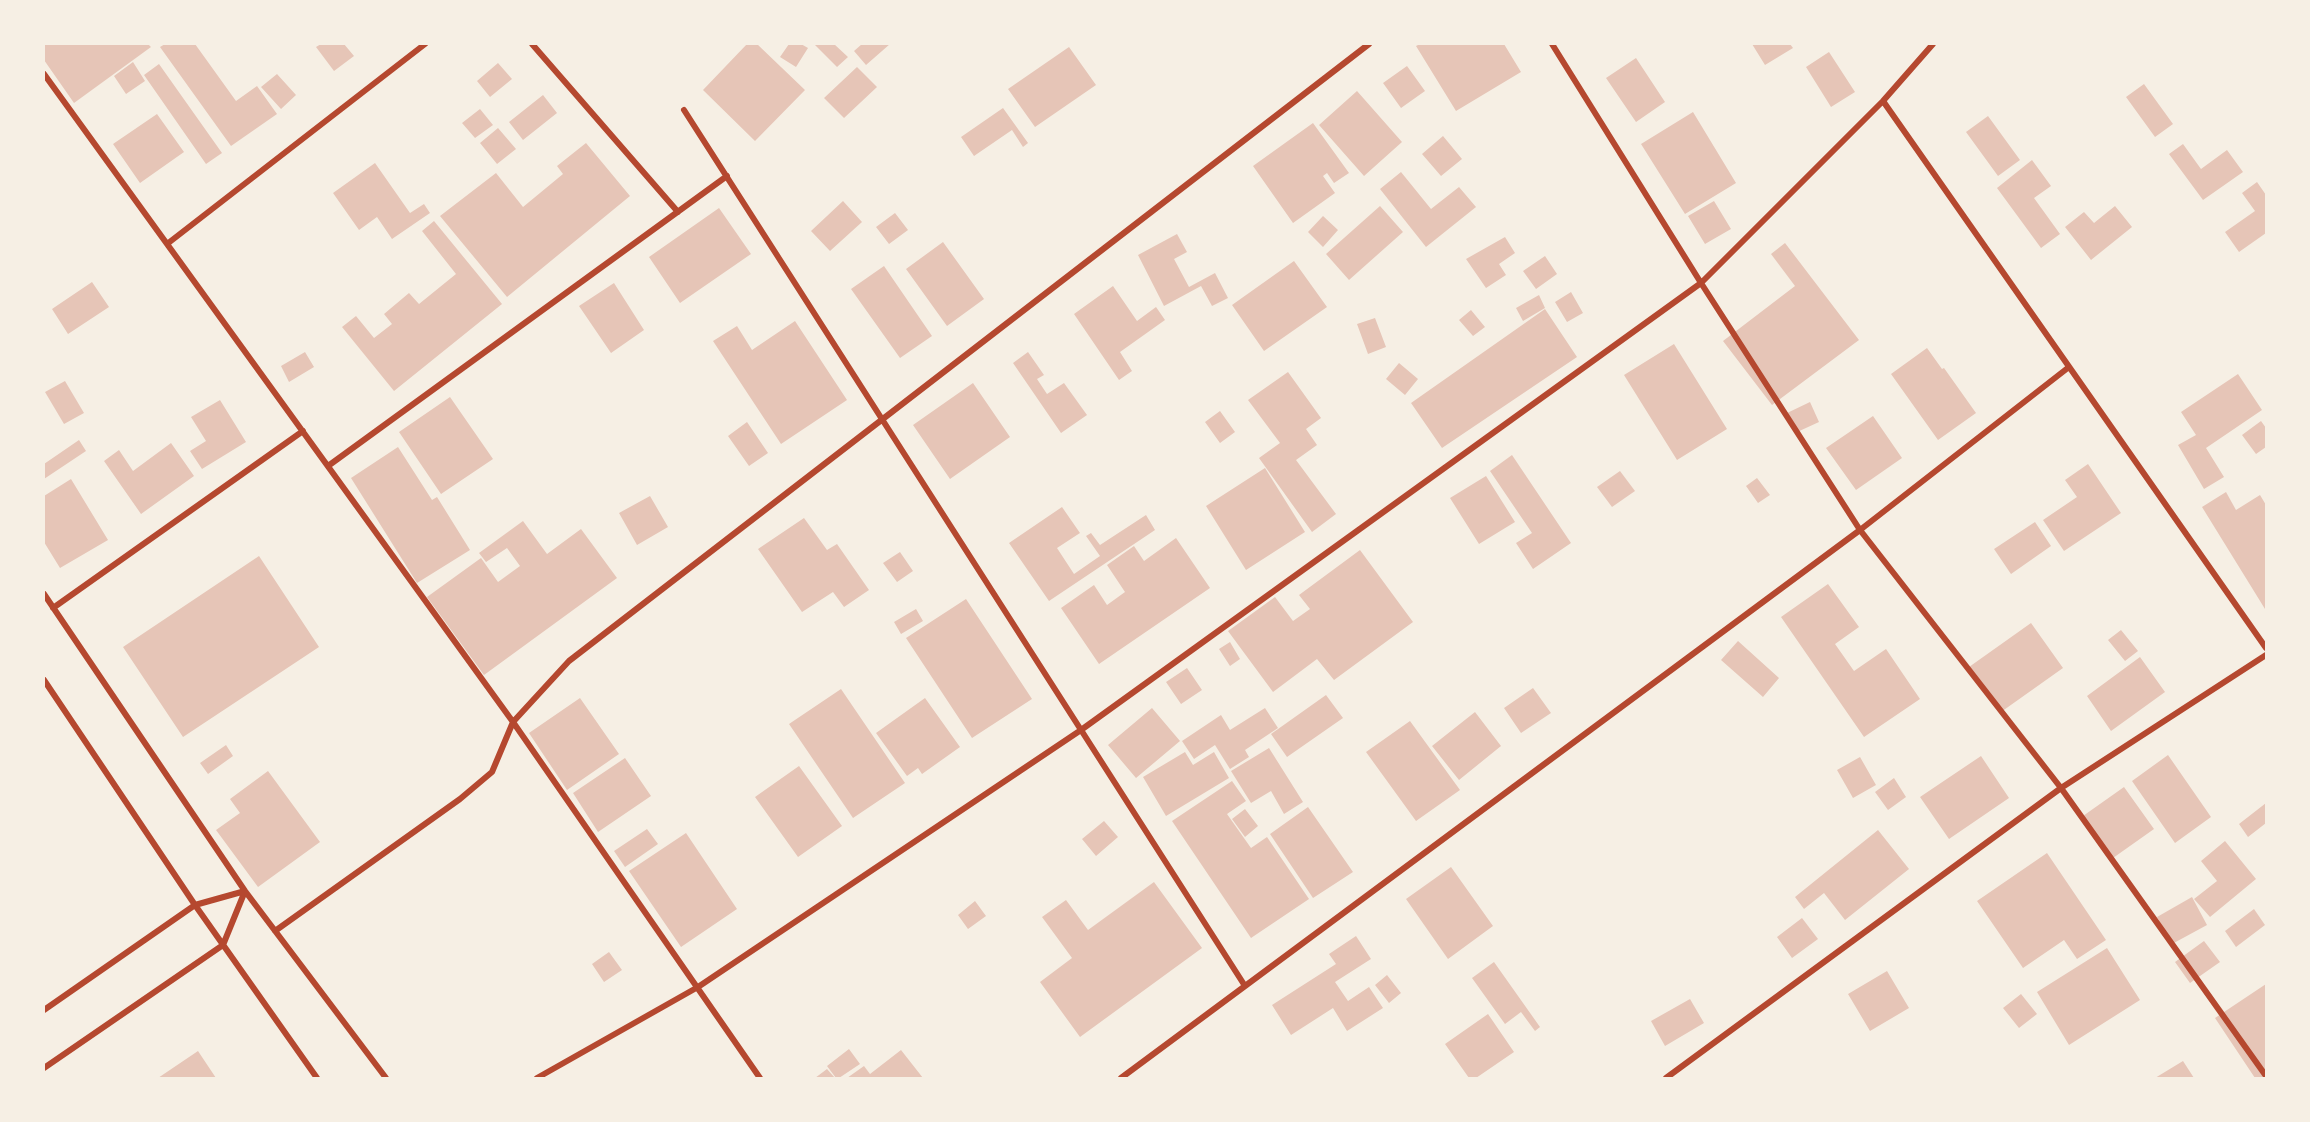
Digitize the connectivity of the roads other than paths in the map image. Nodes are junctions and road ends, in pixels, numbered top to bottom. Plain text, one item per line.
1 (425, 44) edge
2 (532, 44) edge
3 (1369, 44) edge
4 (1552, 44) edge
5 (1934, 44) edge
6 (44, 74) edge
7 (1883, 101) junction
8 (684, 110) dead end
9 (727, 176) junction
10 (678, 212) junction
11 (166, 244) junction
12 (1701, 283) junction
13 (2069, 367) junction
14 (883, 420) junction
15 (303, 431) junction
16 (328, 466) junction
17 (1860, 530) junction
18 (44, 594) edge
19 (53, 608) junction
20 (2266, 648) edge
21 (2266, 655) edge
22 (44, 680) edge
23 (513, 722) junction
24 (1081, 730) junction
25 (2061, 788) junction
26 (245, 891) junction
27 (195, 904) junction
28 (275, 931) junction
29 (223, 945) junction
30 (1245, 986) junction
31 (698, 987) junction
32 (44, 1010) edge
33 (44, 1068) edge
34 (2266, 1076) edge
35 (317, 1078) edge
36 (386, 1078) edge
37 (537, 1078) edge
38 (760, 1078) edge
39 (1120, 1078) edge
40 (1666, 1078) edge

1 - 11 street
2 - 10 street
3 - 14 street
4 - 12 street
5 - 7 street
6 - 11 street
7 - 12 street
7 - 13 street
8 - 9 street
9 - 10 street
9 - 14 street
10 - 16 street
11 - 15 street
12 - 17 street
12 - 24 street
13 - 17 street
13 - 20 street
14 - 23 street
14 - 24 street
15 - 16 street
15 - 19 street
16 - 23 street
17 - 25 street
17 - 30 street
18 - 19 street
19 - 26 street
21 - 25 street
22 - 27 street
23 - 28 street
23 - 31 street
24 - 30 street
24 - 31 street
25 - 34 street
25 - 40 street
26 - 27 street
26 - 28 street
26 - 29 street
27 - 29 street
27 - 32 street
28 - 36 street
29 - 33 street
29 - 35 street
30 - 39 street
31 - 37 street
31 - 38 street

